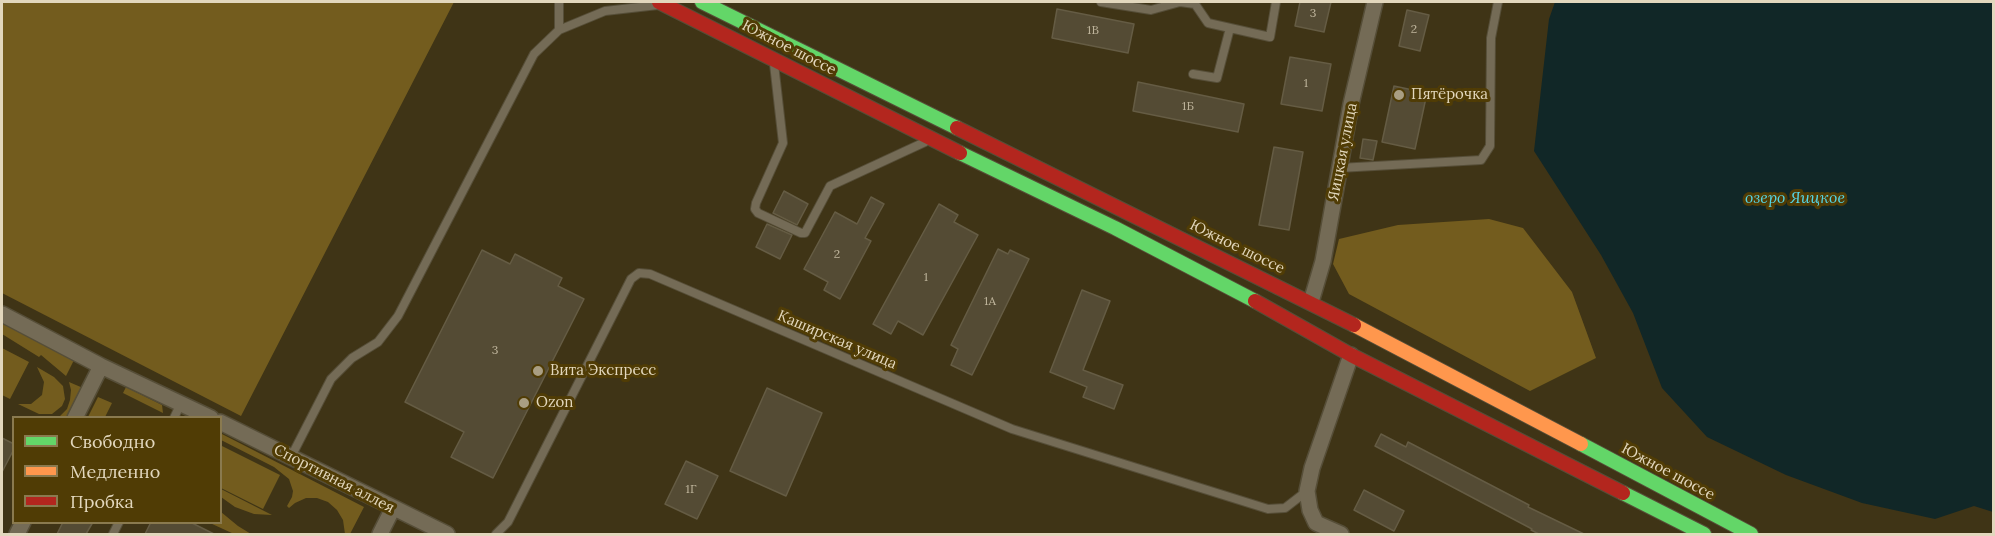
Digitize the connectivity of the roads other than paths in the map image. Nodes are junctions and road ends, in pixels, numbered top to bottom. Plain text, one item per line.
1 (559, 2) edge
2 (702, 2) edge
3 (1101, 2) edge
4 (1276, 2) edge
5 (1375, 2) edge
6 (1498, 2) edge
7 (662, 3) edge
8 (733, 9) edge
9 (1230, 28) junction
10 (559, 30) junction
11 (773, 59) junction
12 (1193, 74) dead end
13 (931, 139) junction
14 (1340, 168) junction
15 (1311, 302) junction
16 (2, 314) edge
17 (1351, 355) junction
18 (102, 366) junction
19 (181, 403) junction
20 (76, 416) edge
21 (174, 416) edge
22 (209, 416) edge
23 (222, 423) edge
24 (291, 457) junction
25 (1307, 491) junction
26 (393, 508) junction
27 (380, 534) edge
28 (447, 534) edge
29 (496, 534) edge
30 (1341, 534) edge
31 (1704, 534) edge
32 (1751, 534) edge

1 - 10 lane
2 - 8 main road, Южное шоссе
3 - 9 lane
4 - 9 lane
5 - 14 street, Яицкая улица
6 - 14 lane
7 - 10 lane
7 - 11 main road, Южное шоссе
8 - 15 main road, Южное шоссе
9 - 12 lane
10 - 24 lane
11 - 13 main road, Южное шоссе
11 - 13 lane
13 - 17 main road, Южное шоссе
14 - 15 street, Яицкая улица
15 - 32 main road, Южное шоссе
16 - 18 street
17 - 25 street
17 - 31 main road, Южное шоссе
18 - 19 street
18 - 20 street
19 - 21 lane
19 - 22 street
23 - 24 street, Спортивная аллея
24 - 26 street, Спортивная аллея
25 - 29 lane, Каширская улица
25 - 30 street
26 - 27 street
26 - 28 street, Спортивная аллея

